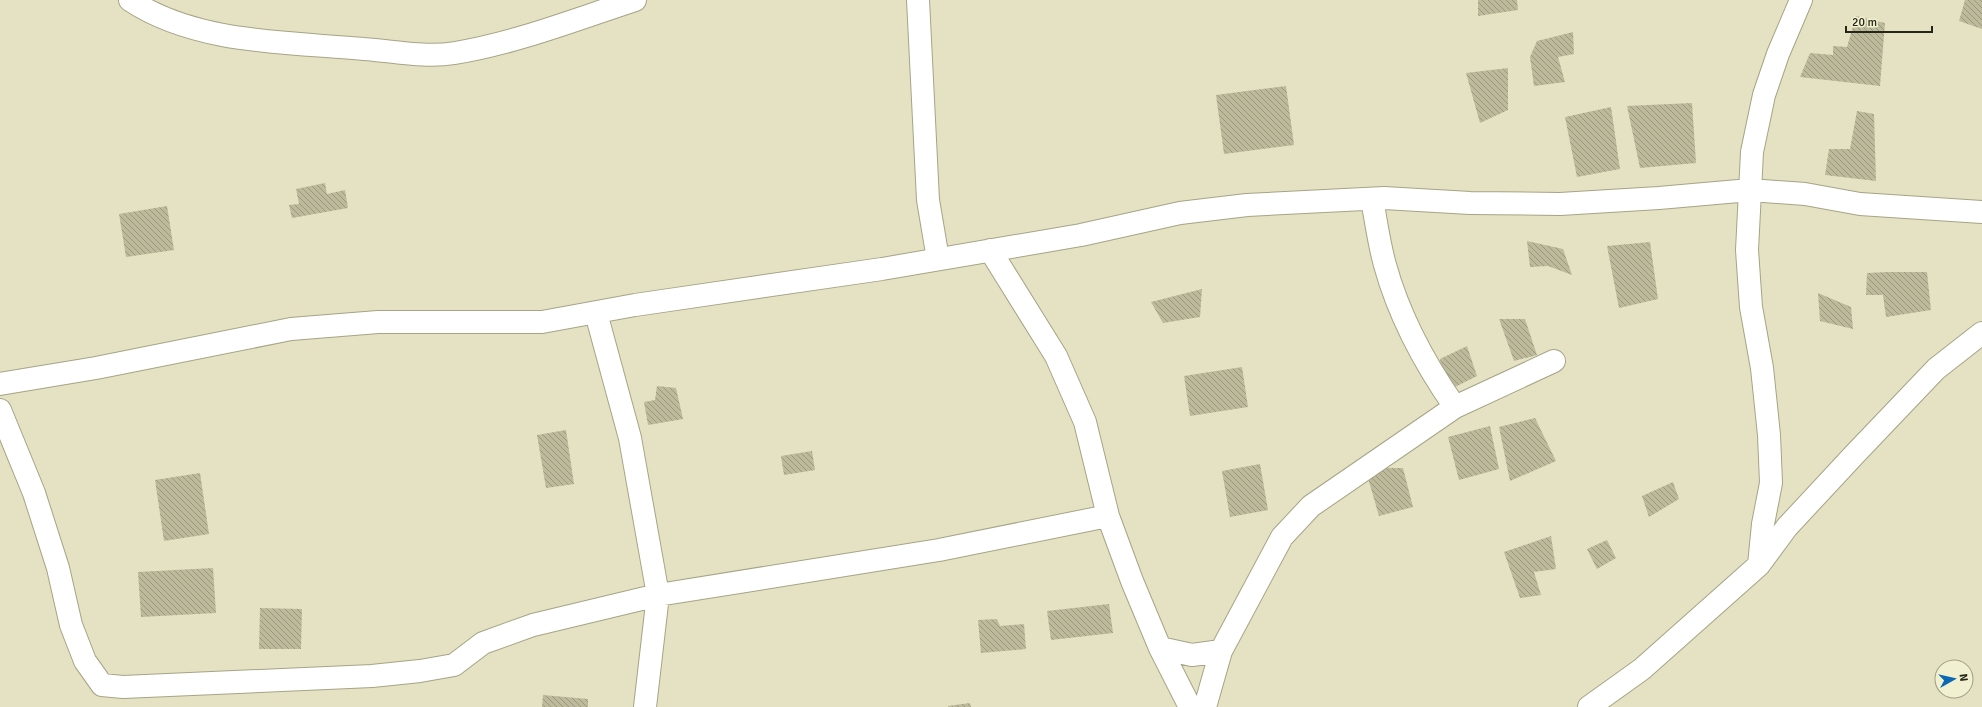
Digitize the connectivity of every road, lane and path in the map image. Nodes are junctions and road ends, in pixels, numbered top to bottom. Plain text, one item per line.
1 (130, 0) edge
2 (635, 0) edge
3 (918, 0) edge
4 (1801, 0) edge
5 (1750, 190) junction
6 (1372, 199) junction
7 (1982, 212) edge
8 (990, 250) junction
9 (938, 258) junction
10 (596, 313) junction
11 (1982, 333) edge
12 (1554, 361) dead end
13 (0, 384) edge
14 (1455, 407) junction
15 (0, 410) edge
16 (1108, 516) junction
17 (1759, 565) junction
18 (658, 595) junction
19 (1160, 648) junction
20 (1221, 651) junction
21 (645, 707) edge
22 (1190, 707) edge
23 (1205, 707) edge
24 (1589, 707) edge

1 - 2 street
3 - 9 street
4 - 5 street
5 - 6 street
5 - 7 street
5 - 17 street
6 - 8 street
6 - 14 street
8 - 9 street
8 - 16 street
9 - 10 street
10 - 13 street
10 - 18 street
11 - 17 street
12 - 14 street
14 - 20 street
15 - 18 street
16 - 18 street
16 - 19 street
17 - 24 street
18 - 21 street
19 - 20 street
19 - 22 street
20 - 23 street

